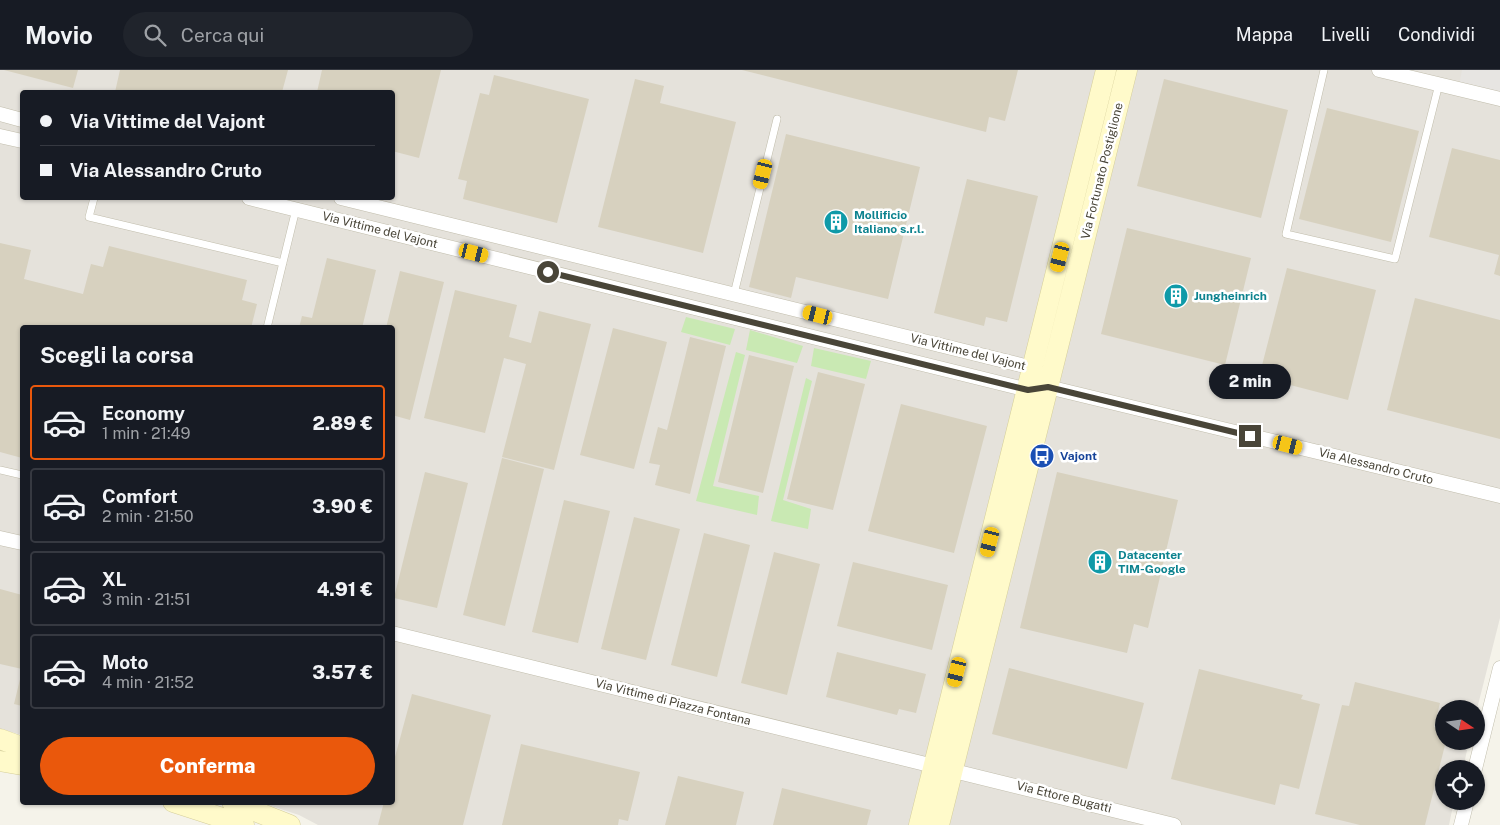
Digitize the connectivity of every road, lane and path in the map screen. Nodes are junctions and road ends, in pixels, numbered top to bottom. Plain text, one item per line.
1 (1106, 70) edge
2 (1127, 70) edge
3 (1324, 70) edge
4 (1379, 70) edge
5 (1439, 84) junction
6 (1500, 99) edge
7 (0, 114) edge
8 (20, 119) edge
9 (777, 119) dead end
10 (0, 136) edge
11 (20, 141) edge
12 (1083, 163) junction
13 (1103, 168) junction
14 (93, 200) edge
15 (269, 200) edge
16 (349, 200) edge
17 (298, 203) edge
18 (424, 218) junction
19 (418, 240) junction
20 (283, 263) junction
21 (734, 294) junction
22 (851, 323) junction
23 (268, 325) edge
24 (846, 345) junction
25 (1033, 368) junction
26 (1048, 387) junction
27 (1028, 390) junction
28 (0, 470) edge
29 (20, 475) edge
30 (1500, 496) edge
31 (0, 538) edge
32 (20, 543) edge
33 (994, 563) junction
34 (395, 634) edge
35 (1500, 668) edge
36 (0, 739) edge
37 (20, 746) edge
38 (1477, 760) edge
39 (0, 761) edge
40 (20, 764) edge
41 (943, 767) junction
42 (182, 805) edge
43 (240, 805) edge
44 (1465, 810) edge
45 (244, 825) edge
46 (290, 825) edge
47 (919, 825) edge
48 (939, 825) edge
49 (1174, 825) edge
50 (1461, 825) edge

1 - 12 street, Via Fortunato Postiglione
2 - 13 street, Via Fortunato Postiglione
3 - 5 lane
4 - 5 street
5 - 6 street
7 - 8 street
9 - 21 lane
10 - 11 street
12 - 13 lane
12 - 25 street, Via Fortunato Postiglione
13 - 26 street, Via Fortunato Postiglione
14 - 20 lane
15 - 17 street, Via Vittime del Vajont
16 - 18 street, Via Vittime del Vajont
17 - 19 street, Via Vittime del Vajont
17 - 20 lane
18 - 19 street
18 - 21 street, Via Vittime del Vajont
19 - 24 street, Via Vittime del Vajont
20 - 23 lane
21 - 22 street, Via Vittime del Vajont
22 - 24 street
22 - 25 street, Via Vittime del Vajont
24 - 27 street, Via Vittime del Vajont
25 - 26 street, Via Vittime del Vajont
25 - 27 street, Via Fortunato Postiglione
26 - 27 street, Via Vittime del Vajont
26 - 30 street, Via Alessandro Cruto
26 - 33 street, Via Fortunato Postiglione
27 - 33 street, Via Fortunato Postiglione
28 - 29 lane
31 - 32 street
33 - 41 street, Via Fortunato Postiglione
34 - 41 street, Via Vittime di Piazza Fontana
35 - 38 street
36 - 37 street
39 - 40 street
41 - 47 street, Via Fortunato Postiglione
41 - 48 street, Via Fortunato Postiglione
41 - 49 street, Via Ettore Bugatti
42 - 45 street
43 - 46 street
44 - 50 street

